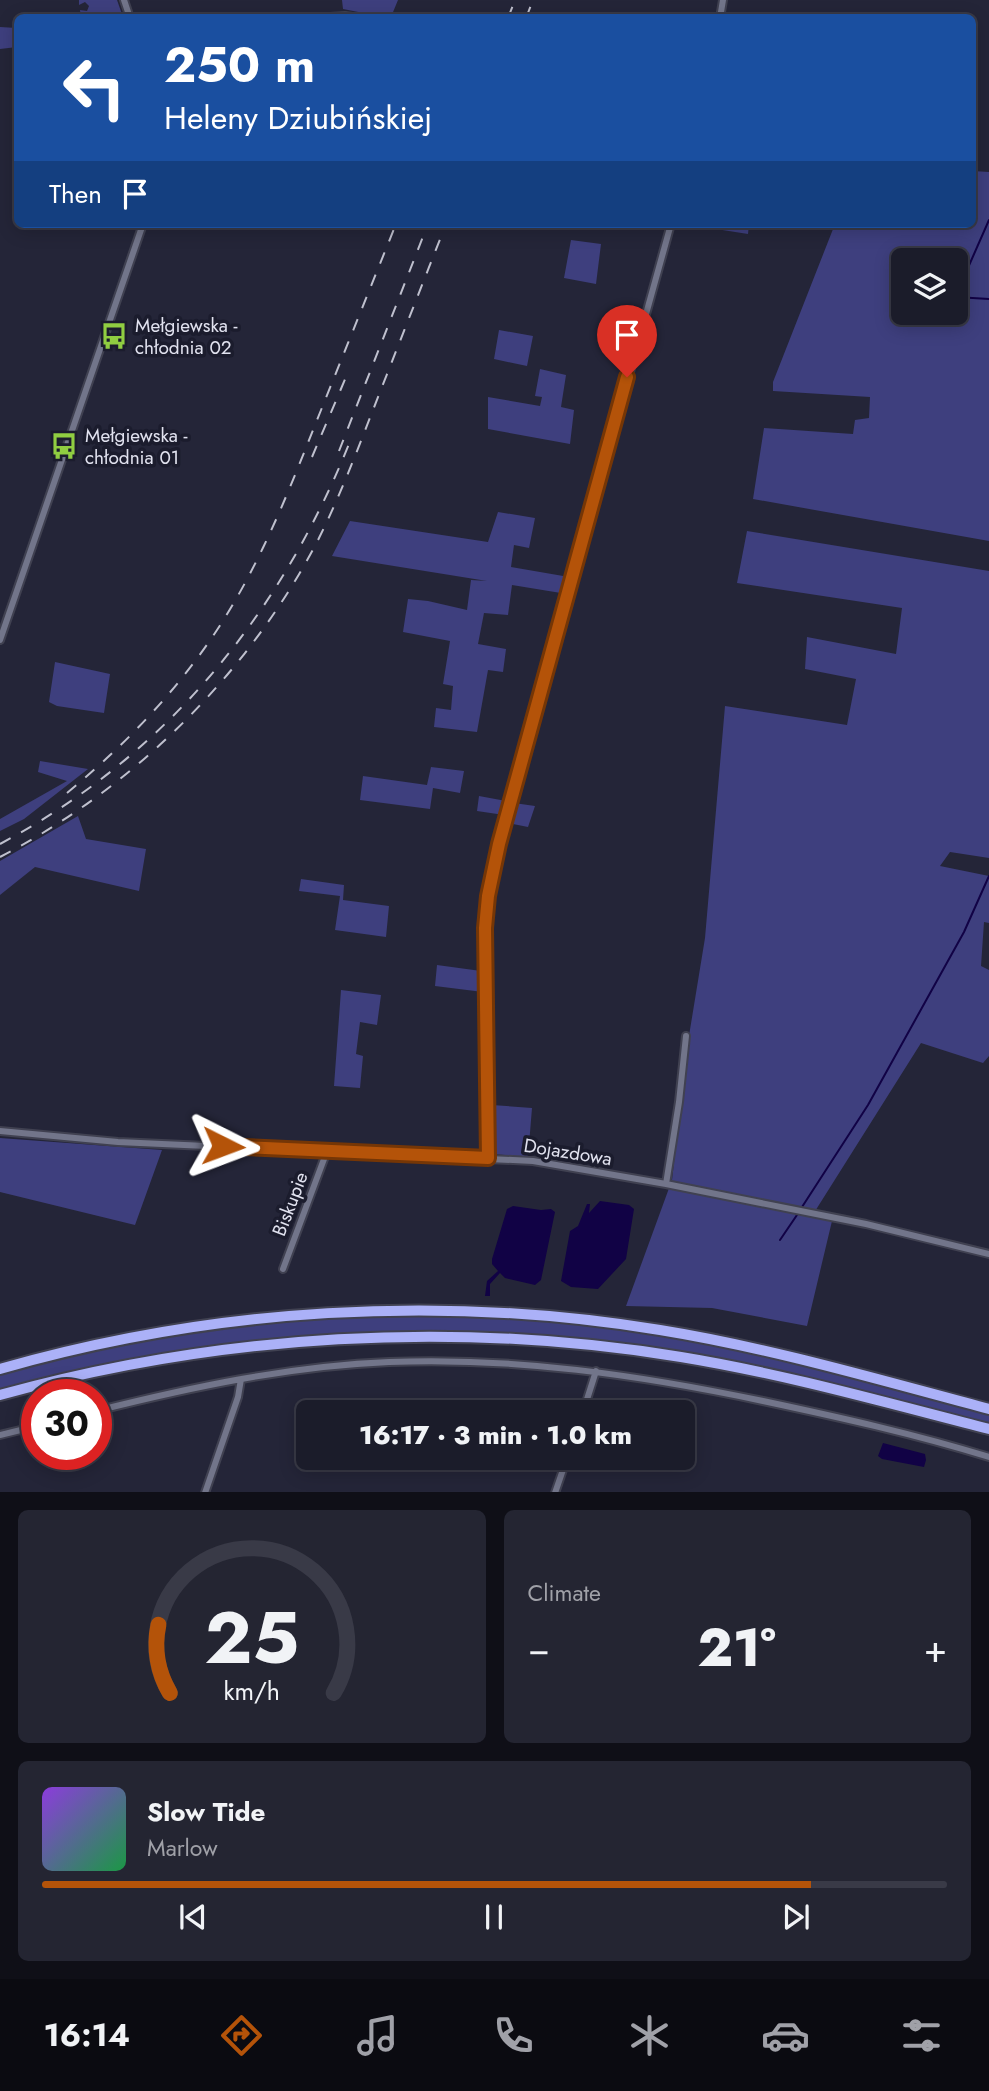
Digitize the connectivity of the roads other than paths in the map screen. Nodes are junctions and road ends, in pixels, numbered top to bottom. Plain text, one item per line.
1 (142, 228) edge
2 (670, 228) edge
3 (0, 640) edge
4 (686, 1036) dead end
5 (0, 1131) edge
6 (327, 1151) junction
7 (488, 1158) junction
8 (666, 1184) junction
9 (989, 1254) edge
10 (283, 1269) dead end
11 (0, 1369) edge
12 (596, 1371) junction
13 (241, 1379) junction
14 (0, 1395) edge
15 (587, 1400) edge
16 (112, 1407) edge
17 (989, 1409) edge
18 (21, 1429) edge
19 (989, 1429) edge
20 (0, 1434) edge
21 (989, 1457) edge
22 (563, 1470) edge
23 (205, 1492) edge
24 (555, 1492) edge

1 - 3 street
2 - 7 street
4 - 8 street
5 - 6 street, Dojazdowa
6 - 7 street, Dojazdowa
6 - 10 street, Biskupie
7 - 8 street, Dojazdowa
8 - 9 street, Dojazdowa
11 - 17 highway
12 - 13 street
12 - 15 street
12 - 21 street
13 - 16 street
13 - 23 street
14 - 19 highway
18 - 20 street
22 - 24 street

